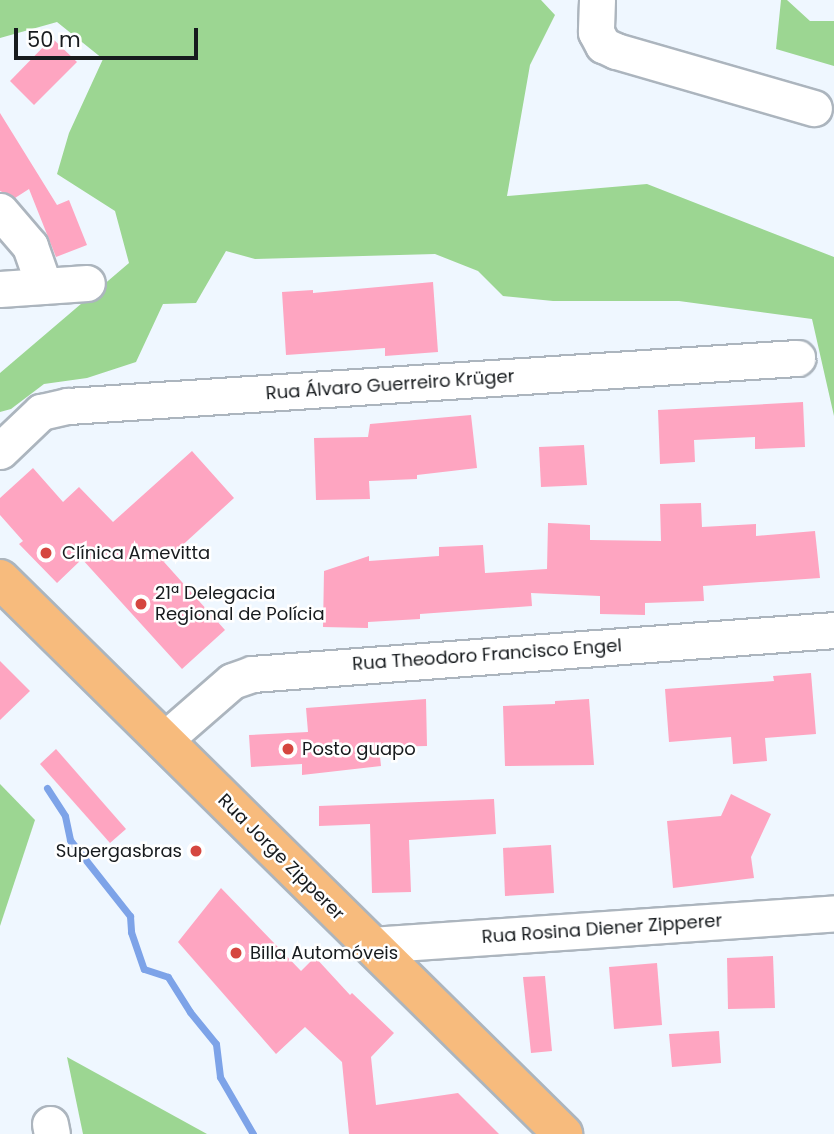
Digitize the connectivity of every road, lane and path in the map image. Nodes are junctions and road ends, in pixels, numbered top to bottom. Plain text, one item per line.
1 (597, 0) edge
2 (814, 108) dead end
3 (0, 211) edge
4 (87, 283) dead end
5 (44, 286) junction
6 (0, 289) edge
7 (797, 358) dead end
8 (0, 451) edge
9 (0, 579) edge
10 (834, 631) edge
11 (163, 741) junction
12 (834, 914) edge
13 (370, 946) junction
14 (563, 1134) edge

1 - 2 street
3 - 5 street
4 - 5 street
5 - 6 street
7 - 8 street, Rua Álvaro Guerreiro Krüger
9 - 11 main road, Rua Jorge Zipperer
10 - 11 street, Rua Theodoro Francisco Engel
11 - 13 main road, Rua Jorge Zipperer
12 - 13 street, Rua Rosina Diener Zipperer
13 - 14 main road, Rua Jorge Zipperer

